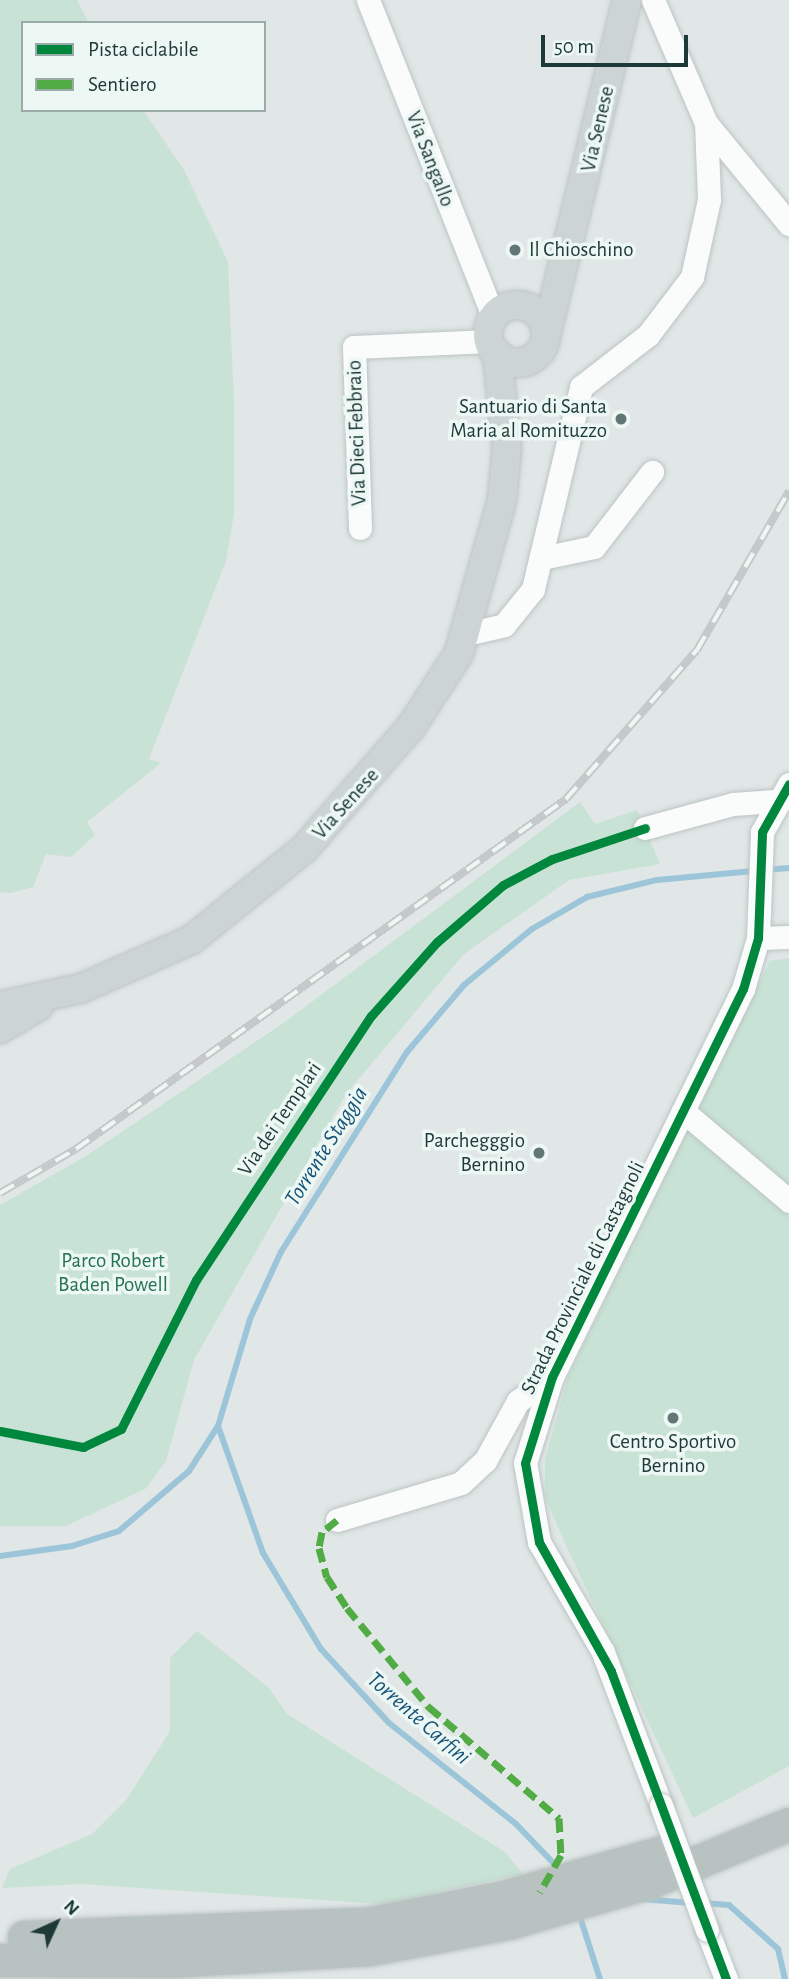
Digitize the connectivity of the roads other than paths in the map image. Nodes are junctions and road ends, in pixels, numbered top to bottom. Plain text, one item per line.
1 (368, 0) edge
2 (627, 0) edge
3 (653, 0) edge
4 (706, 122) junction
5 (789, 224) edge
6 (568, 258) junction
7 (527, 307) junction
8 (546, 335) junction
9 (493, 337) junction
10 (525, 361) junction
11 (506, 439) junction
12 (652, 472) dead end
13 (360, 528) dead end
14 (542, 558) junction
15 (466, 634) junction
16 (785, 787) edge
17 (645, 828) dead end
18 (758, 927) junction
19 (789, 937) edge
20 (57, 996) junction
21 (0, 1006) edge
22 (0, 1029) edge
23 (683, 1111) junction
24 (789, 1201) edge
25 (552, 1377) junction
26 (337, 1520) dead end
27 (789, 1801) edge
28 (789, 1824) edge
29 (648, 1870) junction
30 (508, 1909) junction
31 (0, 1937) edge
32 (0, 1959) edge
33 (726, 1979) edge

1 - 9 street, Via Sangallo
2 - 6 main road, Via Senese
3 - 4 street
4 - 5 street
4 - 14 street
6 - 7 main road, Via Senese
6 - 8 main road, Via Senese
7 - 8 main road
7 - 9 main road
8 - 10 main road, Via Senese
9 - 10 main road
9 - 11 main road, Via Senese
9 - 13 street, Via Dieci Febbraio
10 - 11 main road, Via Senese
11 - 15 main road, Via Senese
12 - 14 street
14 - 15 street
15 - 20 main road, Via Senese
16 - 17 street
16 - 18 street, Strada Provinciale di Castagnoli
18 - 19 street
18 - 23 street, Strada Provinciale di Castagnoli
20 - 21 main road, Via Senese
20 - 22 main road
23 - 24 street
23 - 25 street, Strada Provinciale di Castagnoli
25 - 26 street
25 - 33 street, Strada Provinciale di Castagnoli, bridge
27 - 29 highway
28 - 29 highway
29 - 30 highway
30 - 31 highway
30 - 32 highway

